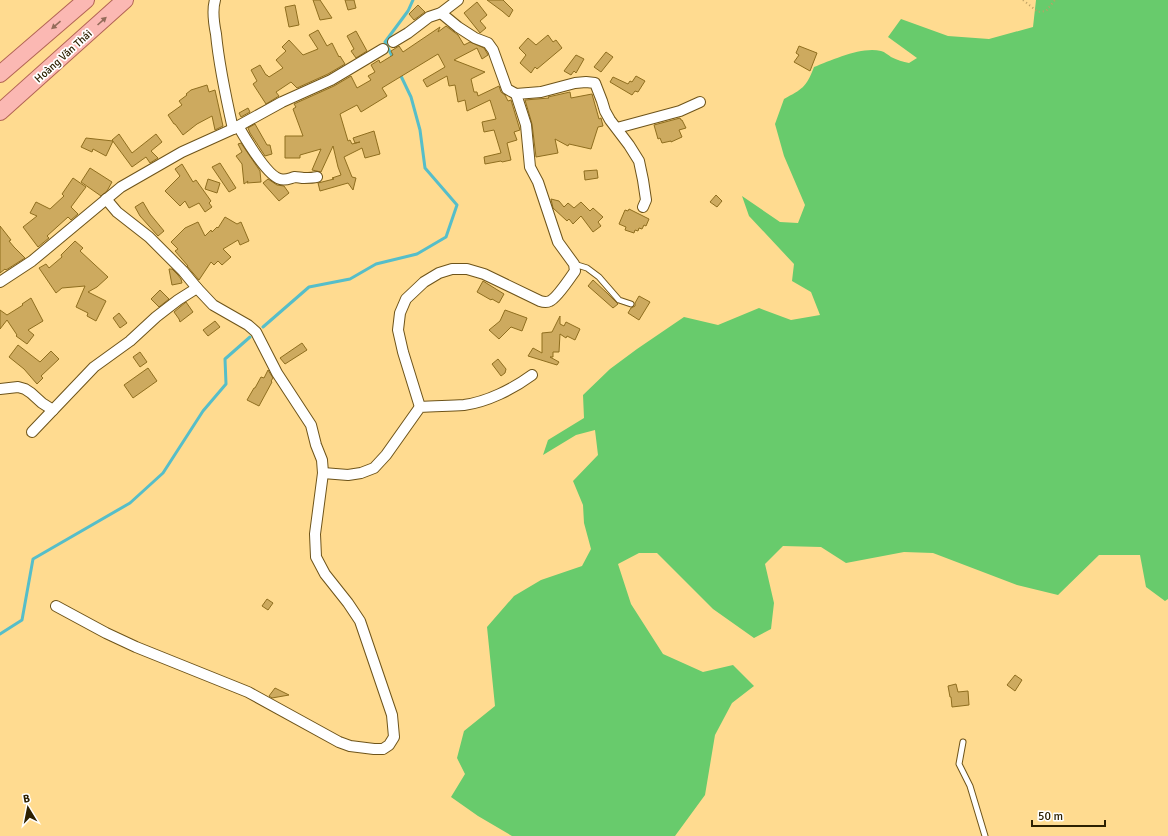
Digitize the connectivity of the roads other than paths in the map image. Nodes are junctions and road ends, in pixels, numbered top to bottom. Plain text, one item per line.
1 (86, 0) edge
2 (125, 0) edge
3 (215, 0) edge
4 (458, 0) edge
5 (441, 13) junction
6 (393, 42) dead end
7 (383, 49) dead end
8 (0, 74) edge
9 (516, 94) junction
10 (700, 102) dead end
11 (0, 112) edge
12 (236, 128) junction
13 (617, 128) junction
14 (317, 178) dead end
15 (106, 199) junction
16 (643, 207) dead end
17 (574, 264) junction
18 (0, 282) edge
19 (197, 288) junction
20 (631, 304) dead end
21 (532, 375) dead end
22 (0, 390) edge
23 (420, 407) junction
24 (53, 410) junction
25 (32, 432) dead end
26 (323, 473) junction
27 (56, 606) dead end
28 (963, 742) dead end
29 (985, 836) edge

1 -> 8 main road
11 -> 2 main road, Hoàng Văn Thái
3 - 12 street
4 - 5 street
5 - 6 street
5 - 9 street
7 - 12 street
9 - 13 street
9 - 17 street
10 - 13 street
12 - 14 street
12 - 15 street
13 - 16 street
15 - 18 street
15 - 19 street
17 - 20 lane
17 - 23 street
19 - 24 street
19 - 26 street
21 - 23 street
22 - 24 street
23 - 26 street
24 - 25 street
26 - 27 street
28 - 29 lane

